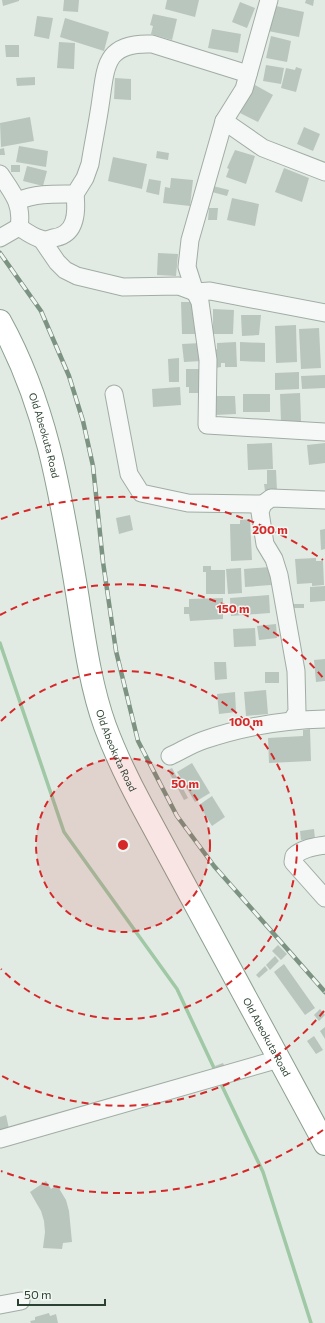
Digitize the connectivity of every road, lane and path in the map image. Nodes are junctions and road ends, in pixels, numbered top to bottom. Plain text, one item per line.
1 (269, 0) edge
2 (248, 74) junction
3 (224, 122) junction
4 (325, 172) edge
5 (0, 174) edge
6 (75, 194) junction
7 (18, 201) junction
8 (19, 227) junction
9 (0, 238) edge
10 (42, 240) junction
11 (195, 292) junction
12 (325, 313) edge
13 (0, 321) edge
14 (114, 394) dead end
15 (325, 432) edge
16 (325, 500) edge
17 (263, 504) junction
18 (306, 717) edge
19 (170, 756) dead end
20 (325, 845) edge
21 (325, 898) edge
22 (278, 1059) junction
23 (0, 1139) edge
24 (325, 1144) edge
25 (21, 1301) dead end
26 (0, 1305) edge

1 - 2 street
2 - 3 street
2 - 6 street
3 - 4 street
3 - 11 street
5 - 7 street
6 - 7 street
6 - 10 street
7 - 8 street
8 - 9 street
8 - 10 street
10 - 11 street
11 - 12 street
11 - 15 street
13 - 22 highway, Old Abeokuta Road
14 - 17 street
16 - 17 street
17 - 18 street
18 - 19 street
20 - 21 street
22 - 23 street
22 - 24 highway, Old Abeokuta Road
25 - 26 street

